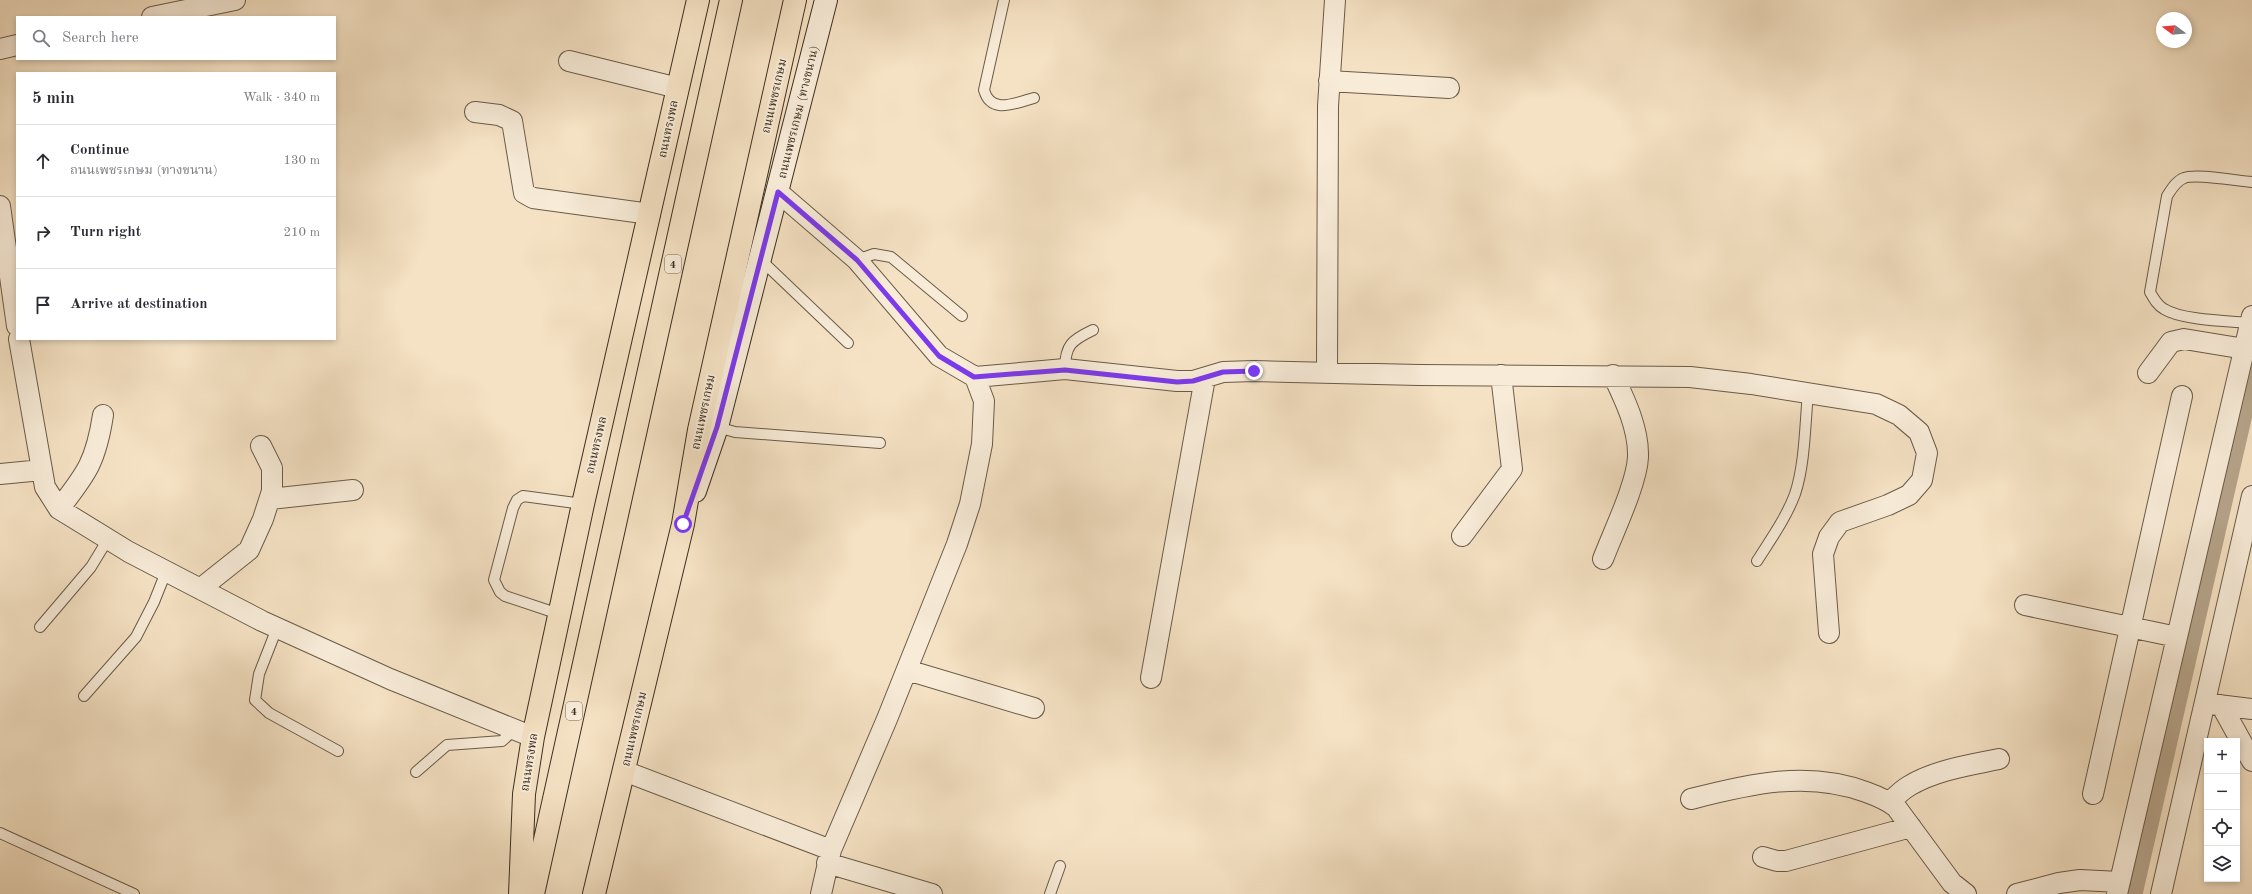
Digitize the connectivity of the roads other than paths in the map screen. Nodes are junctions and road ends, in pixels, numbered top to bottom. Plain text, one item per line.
1 (235, 0) edge
2 (698, 0) edge
3 (731, 0) edge
4 (795, 0) edge
5 (826, 0) edge
6 (1004, 0) edge
7 (1335, 0) edge
8 (157, 16) edge
9 (16, 45) edge
10 (0, 49) edge
11 (569, 61) dead end
12 (1329, 81) junction
13 (678, 88) junction
14 (1449, 88) dead end
15 (1034, 98) dead end
16 (475, 112) dead end
17 (2252, 182) edge
18 (778, 192) junction
19 (0, 206) edge
20 (650, 214) junction
21 (3, 243) edge
22 (760, 259) junction
23 (857, 260) junction
24 (7, 307) edge
25 (962, 316) dead end
26 (2251, 319) edge
27 (16, 324) edge
28 (1093, 330) dead end
29 (19, 340) edge
30 (848, 343) dead end
31 (2245, 349) junction
32 (1065, 370) junction
33 (1327, 372) junction
34 (2148, 373) dead end
35 (1501, 375) junction
36 (1614, 375) junction
37 (974, 377) junction
38 (1205, 378) junction
39 (1808, 393) junction
40 (2182, 396) dead end
41 (103, 415) dead end
42 (717, 427) junction
43 (880, 443) dead end
44 (261, 446) dead end
45 (42, 470) junction
46 (0, 474) edge
47 (353, 490) dead end
48 (2252, 496) edge
49 (270, 499) junction
50 (583, 504) junction
51 (59, 509) junction
52 (683, 524) junction
53 (1462, 536) dead end
54 (108, 539) junction
55 (1603, 559) dead end
56 (1756, 561) dead end
57 (166, 572) junction
58 (200, 589) junction
59 (2025, 605) dead end
60 (559, 614) junction
61 (40, 627) dead end
62 (2131, 627) junction
63 (277, 628) junction
64 (1830, 633) dead end
65 (2177, 637) junction
66 (907, 670) junction
67 (1151, 678) dead end
68 (84, 696) dead end
69 (2213, 704) junction
70 (1034, 708) dead end
71 (2252, 709) edge
72 (523, 734) junction
73 (338, 751) dead end
74 (1999, 759) dead end
75 (2252, 761) edge
76 (624, 771) junction
77 (416, 772) dead end
78 (2093, 794) dead end
79 (1691, 799) dead end
80 (1890, 802) junction
81 (1911, 827) junction
82 (0, 833) edge
83 (829, 857) junction
84 (1764, 857) dead end
85 (1060, 866) dead end
86 (2058, 888) edge
87 (2119, 888) edge
88 (134, 894) edge
89 (520, 894) edge
90 (533, 894) edge
91 (594, 894) edge
92 (821, 894) edge
93 (932, 894) edge
94 (1050, 894) edge
95 (1966, 894) edge
96 (2017, 894) edge
97 (2161, 894) edge

1 - 8 street
2 - 13 highway, ถนนทรงพล
3 - 90 highway, 4
4 - 52 highway, ถนนเพชรเกษม
5 - 18 main road, ถนนเพชรเกษม (ทางขนาน)
6 - 15 lane
7 - 12 street
9 - 10 street
11 - 13 street
12 - 14 street
12 - 33 street
13 - 20 highway, ถนนทรงพล
16 - 20 street
17 - 26 lane
18 - 22 main road, ถนนเพชรเกษม (ทางขนาน)
18 - 23 street
19 - 21 street
20 - 50 highway, ถนนทรงพล
21 - 24 street
22 - 30 lane
22 - 42 main road, ถนนเพชรเกษม (ทางขนาน)
23 - 25 lane
23 - 37 street
24 - 27 street
26 - 31 street
28 - 32 lane
29 - 45 street
31 - 34 street
31 - 65 street
32 - 37 street
32 - 38 street
33 - 35 street
33 - 38 street
35 - 36 street
35 - 53 street
36 - 39 street
36 - 55 street
37 - 66 street
38 - 67 street
39 - 56 lane
39 - 64 street
40 - 62 street
41 - 51 street
42 - 43 lane
42 - 52 main road, ถนนเพชรเกษม (ทางขนาน)
44 - 49 street
45 - 46 street
45 - 51 street
47 - 49 street
48 - 69 street
49 - 58 street
50 - 60 highway, ถนนทรงพล
50 - 60 lane
51 - 54 street
52 - 76 highway, ถนนเพชรเกษม
54 - 57 street
54 - 61 lane
57 - 58 street
57 - 68 lane
58 - 63 street
59 - 62 street
60 - 72 highway, ถนนทรงพล
62 - 65 street
62 - 78 street
63 - 72 street
63 - 73 lane
65 - 87 street
66 - 70 street
66 - 83 street
69 - 71 street
69 - 75 street
69 - 97 street
72 - 77 lane
72 - 89 highway, ถนนทรงพล
74 - 80 street
76 - 83 street
76 - 91 highway, ถนนเพชรเกษม
79 - 80 street
80 - 81 street
81 - 84 street
81 - 95 street
82 - 88 lane
83 - 92 street
83 - 93 street
85 - 94 lane
86 - 87 street
86 - 96 street

